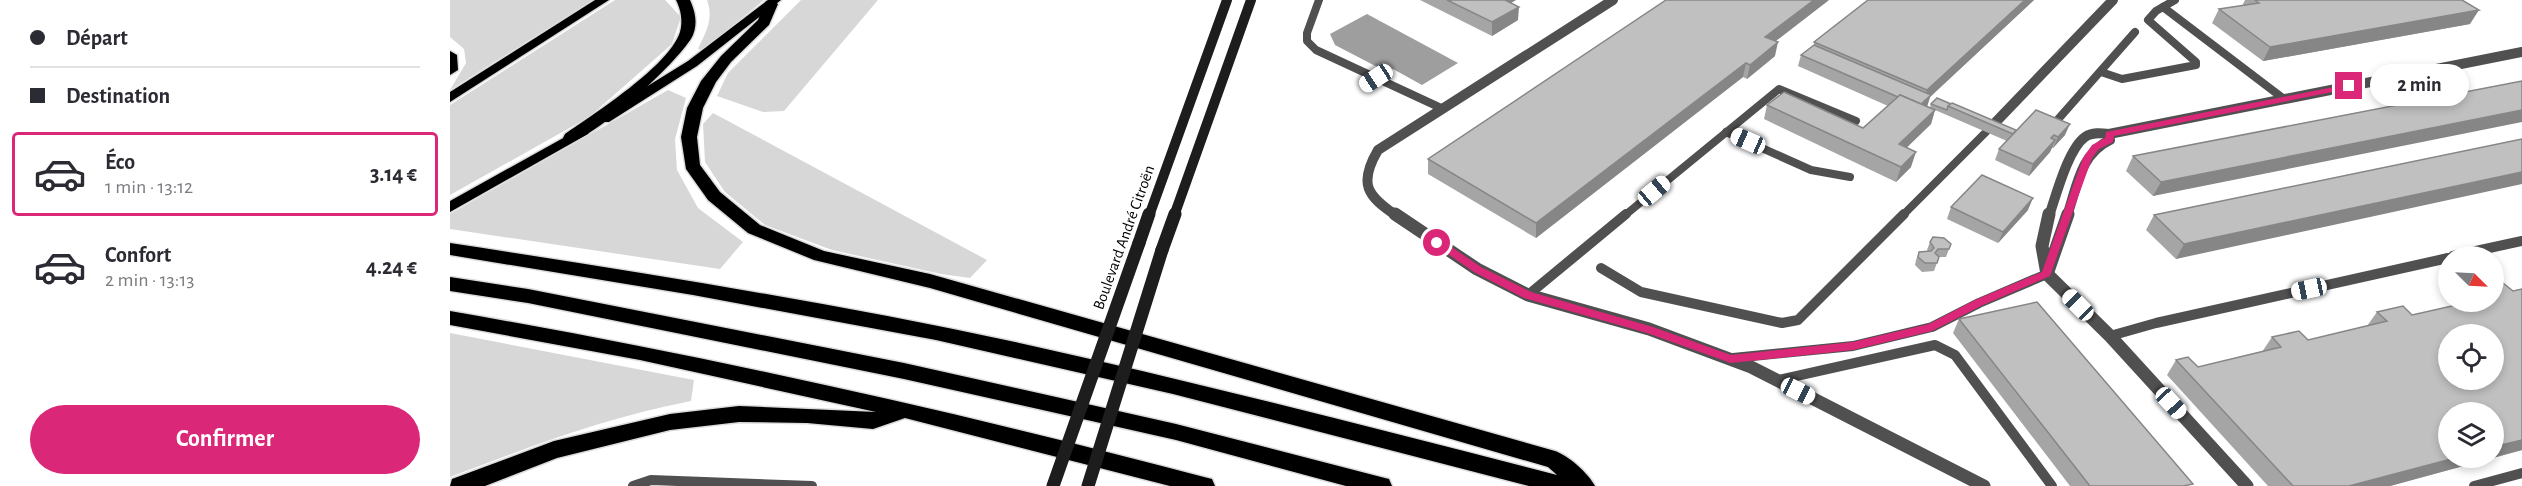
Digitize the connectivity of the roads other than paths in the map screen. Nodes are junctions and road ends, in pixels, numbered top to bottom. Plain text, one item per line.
1 (603, 0) edge
2 (683, 0) edge
3 (1227, 0) edge
4 (1251, 0) edge
5 (1319, 0) edge
6 (1613, 0) edge
7 (2113, 0) edge
8 (2175, 0) edge
9 (773, 2) edge
10 (2163, 7) junction
11 (2135, 32) dead end
12 (2522, 52) edge
13 (450, 55) edge
14 (450, 70) edge
15 (1362, 72) junction
16 (2101, 72) junction
17 (1376, 78) junction
18 (1350, 79) dead end
19 (1364, 85) dead end
20 (450, 98) edge
21 (2284, 99) junction
22 (1441, 108) junction
23 (1856, 121) dead end
24 (2053, 125) edge
25 (1988, 130) joint
26 (1726, 132) junction
27 (2109, 134) junction
28 (571, 138) junction
29 (1850, 177) dead end
30 (450, 207) edge
31 (2522, 241) edge
32 (2499, 246) edge
33 (450, 249) edge
34 (2438, 260) edge
35 (1601, 268) dead end
36 (2047, 274) junction
37 (450, 284) edge
38 (1528, 295) junction
39 (450, 318) edge
40 (2110, 336) junction
41 (1731, 359) junction
42 (1778, 380) junction
43 (907, 409) junction
44 (2522, 473) edge
45 (460, 486) edge
46 (633, 486) edge
47 (812, 486) edge
48 (1053, 486) edge
49 (1088, 486) edge
50 (1204, 486) edge
51 (1381, 486) edge
52 (1565, 486) edge
53 (1584, 486) edge
54 (1984, 486) edge
55 (2052, 486) edge
56 (2247, 486) edge
57 (2474, 486) edge

1 - 20 main road
2 - 28 highway
3 - 48 main road, Boulevard André Citroën, bridge
4 - 49 main road, bridge
5 - 15 lane
6 - 22 street
7 - 25 street
8 - 10 lane
9 - 28 main road
9 - 53 highway
10 - 16 lane
10 - 21 lane
11 - 16 lane
12 - 21 street
13 - 14 highway
15 - 17 lane
15 - 18 lane
16 - 24 lane
17 - 19 lane
17 - 22 lane
21 - 27 street
22 - 38 street
23 - 26 lane
25 - 35 lane
26 - 29 lane
26 - 38 lane
27 - 36 street
27 - 36 street
28 - 30 main road
31 - 32 lane
33 - 52 highway
34 - 40 lane
36 - 40 street
36 - 41 lane
37 - 51 highway
38 - 41 street
39 - 43 highway
40 - 56 street
41 - 42 street
42 - 54 street
42 - 55 lane
43 - 45 highway
43 - 50 highway
44 - 57 lane
46 - 47 lane

